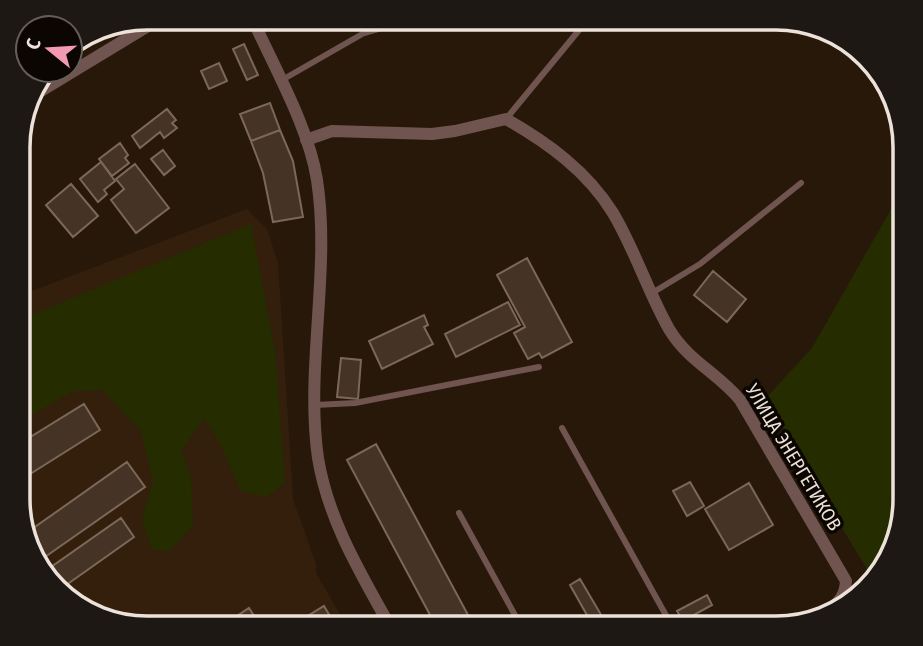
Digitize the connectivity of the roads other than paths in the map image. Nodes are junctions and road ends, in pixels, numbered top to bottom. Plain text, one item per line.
1 (141, 30) edge
2 (257, 30) edge
3 (365, 30) edge
4 (374, 30) edge
5 (579, 30) edge
6 (364, 33) junction
7 (280, 81) junction
8 (45, 88) edge
9 (506, 119) junction
10 (306, 140) junction
11 (801, 183) dead end
12 (652, 293) junction
13 (539, 367) dead end
14 (315, 405) junction
15 (562, 428) dead end
16 (459, 513) dead end
17 (845, 593) edge
18 (384, 616) edge
19 (515, 616) edge
20 (666, 616) edge

1 - 8 street
2 - 7 street
3 - 6 lane
4 - 6 lane
5 - 9 lane
6 - 7 lane
7 - 10 street
9 - 10 street
9 - 12 street, УЛИЦА ЭНЕРГЕТИКОВ
10 - 14 street
11 - 12 lane
12 - 17 street, УЛИЦА ЭНЕРГЕТИКОВ
13 - 14 lane
14 - 18 street
15 - 20 lane
16 - 19 lane

